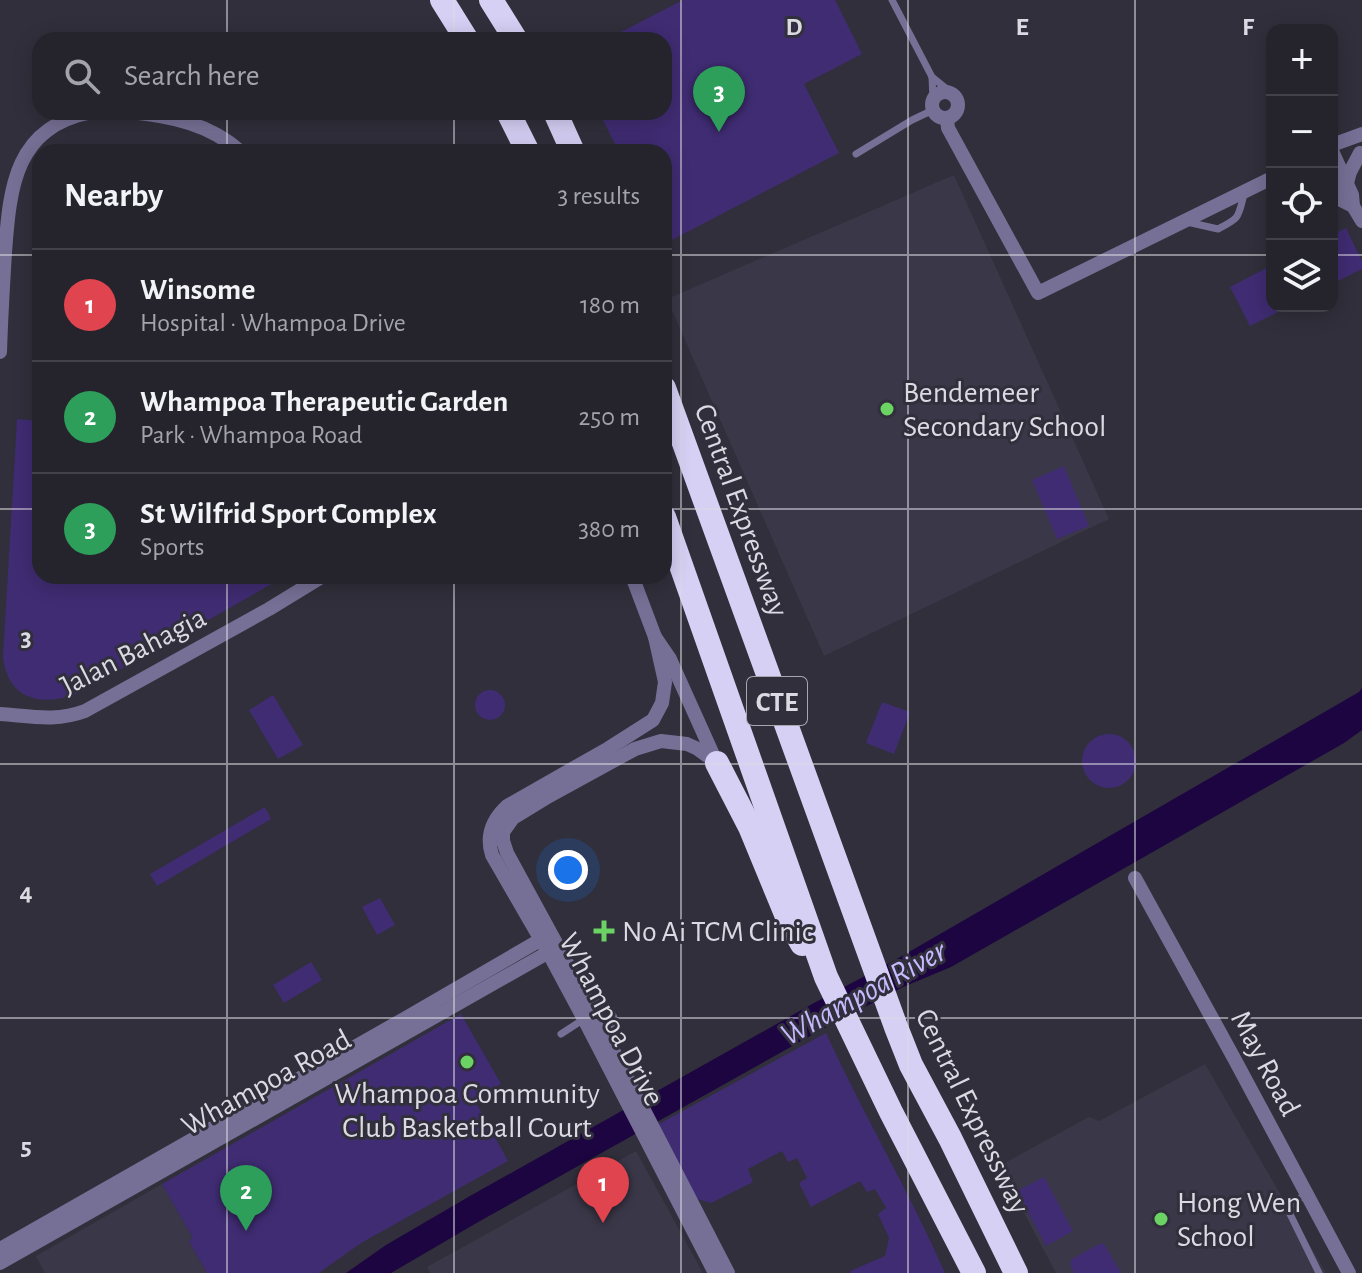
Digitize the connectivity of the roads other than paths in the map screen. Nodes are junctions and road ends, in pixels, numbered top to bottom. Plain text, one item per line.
1 (442, 0) edge
2 (491, 0) edge
3 (892, 0) edge
4 (462, 32) edge
5 (511, 32) edge
6 (932, 77) junction
7 (953, 94) junction
8 (933, 105) junction
9 (947, 119) junction
10 (65, 120) edge
11 (182, 120) edge
12 (512, 120) edge
13 (559, 120) edge
14 (1362, 134) edge
15 (33, 144) edge
16 (232, 144) edge
17 (524, 144) edge
18 (569, 144) edge
19 (32, 145) edge
20 (1338, 151) edge
21 (1361, 152) edge
22 (856, 154) dead end
23 (1338, 154) edge
24 (1266, 181) edge
25 (1339, 182) edge
26 (1244, 191) junction
27 (1362, 221) edge
28 (1187, 222) junction
29 (0, 352) edge
30 (672, 410) edge
31 (672, 539) edge
32 (310, 584) edge
33 (635, 584) edge
34 (655, 637) junction
35 (0, 714) edge
36 (717, 763) junction
37 (1135, 878) dead end
38 (549, 943) junction
39 (823, 970) junction
40 (584, 1019) junction
41 (561, 1034) dead end
42 (626, 1087) junction
43 (650, 1135) junction
44 (1306, 1194) junction
45 (0, 1249) edge
46 (0, 1263) edge
47 (715, 1273) edge
48 (728, 1273) edge
49 (972, 1273) edge
50 (1016, 1273) edge
51 (1319, 1273) edge
52 (1349, 1273) edge

1 - 4 highway
2 - 5 highway
3 - 6 lane
6 - 7 lane
6 - 8 lane
7 - 8 street
7 - 9 street
8 - 9 street
8 - 22 lane
9 - 28 street
10 - 15 street
11 - 16 street
12 - 17 highway
13 - 18 highway
14 - 20 street
19 - 29 street
21 - 23 street
21 - 25 street
24 - 26 street
25 - 27 street
26 - 28 street
26 - 28 lane
30 - 50 highway, Central Expressway / CTE
31 - 39 highway, CTE
32 - 35 street, Jalan Bahagia
33 - 34 street
34 - 36 street
34 - 38 street, Whampoa Drive
36 - 38 street, Whampoa Drive
36 - 39 highway
37 - 44 street, May Road
38 - 40 street, Whampoa Drive
38 - 42 street, Whampoa Drive
38 - 45 street, Whampoa Road
38 - 46 street, Whampoa Road
39 - 49 highway, CTE
40 - 41 lane
40 - 42 street, Whampoa Drive
42 - 43 street, Whampoa Drive
43 - 47 street, Whampoa Drive
43 - 48 street, Whampoa Drive
44 - 51 lane
44 - 52 street, May Road

